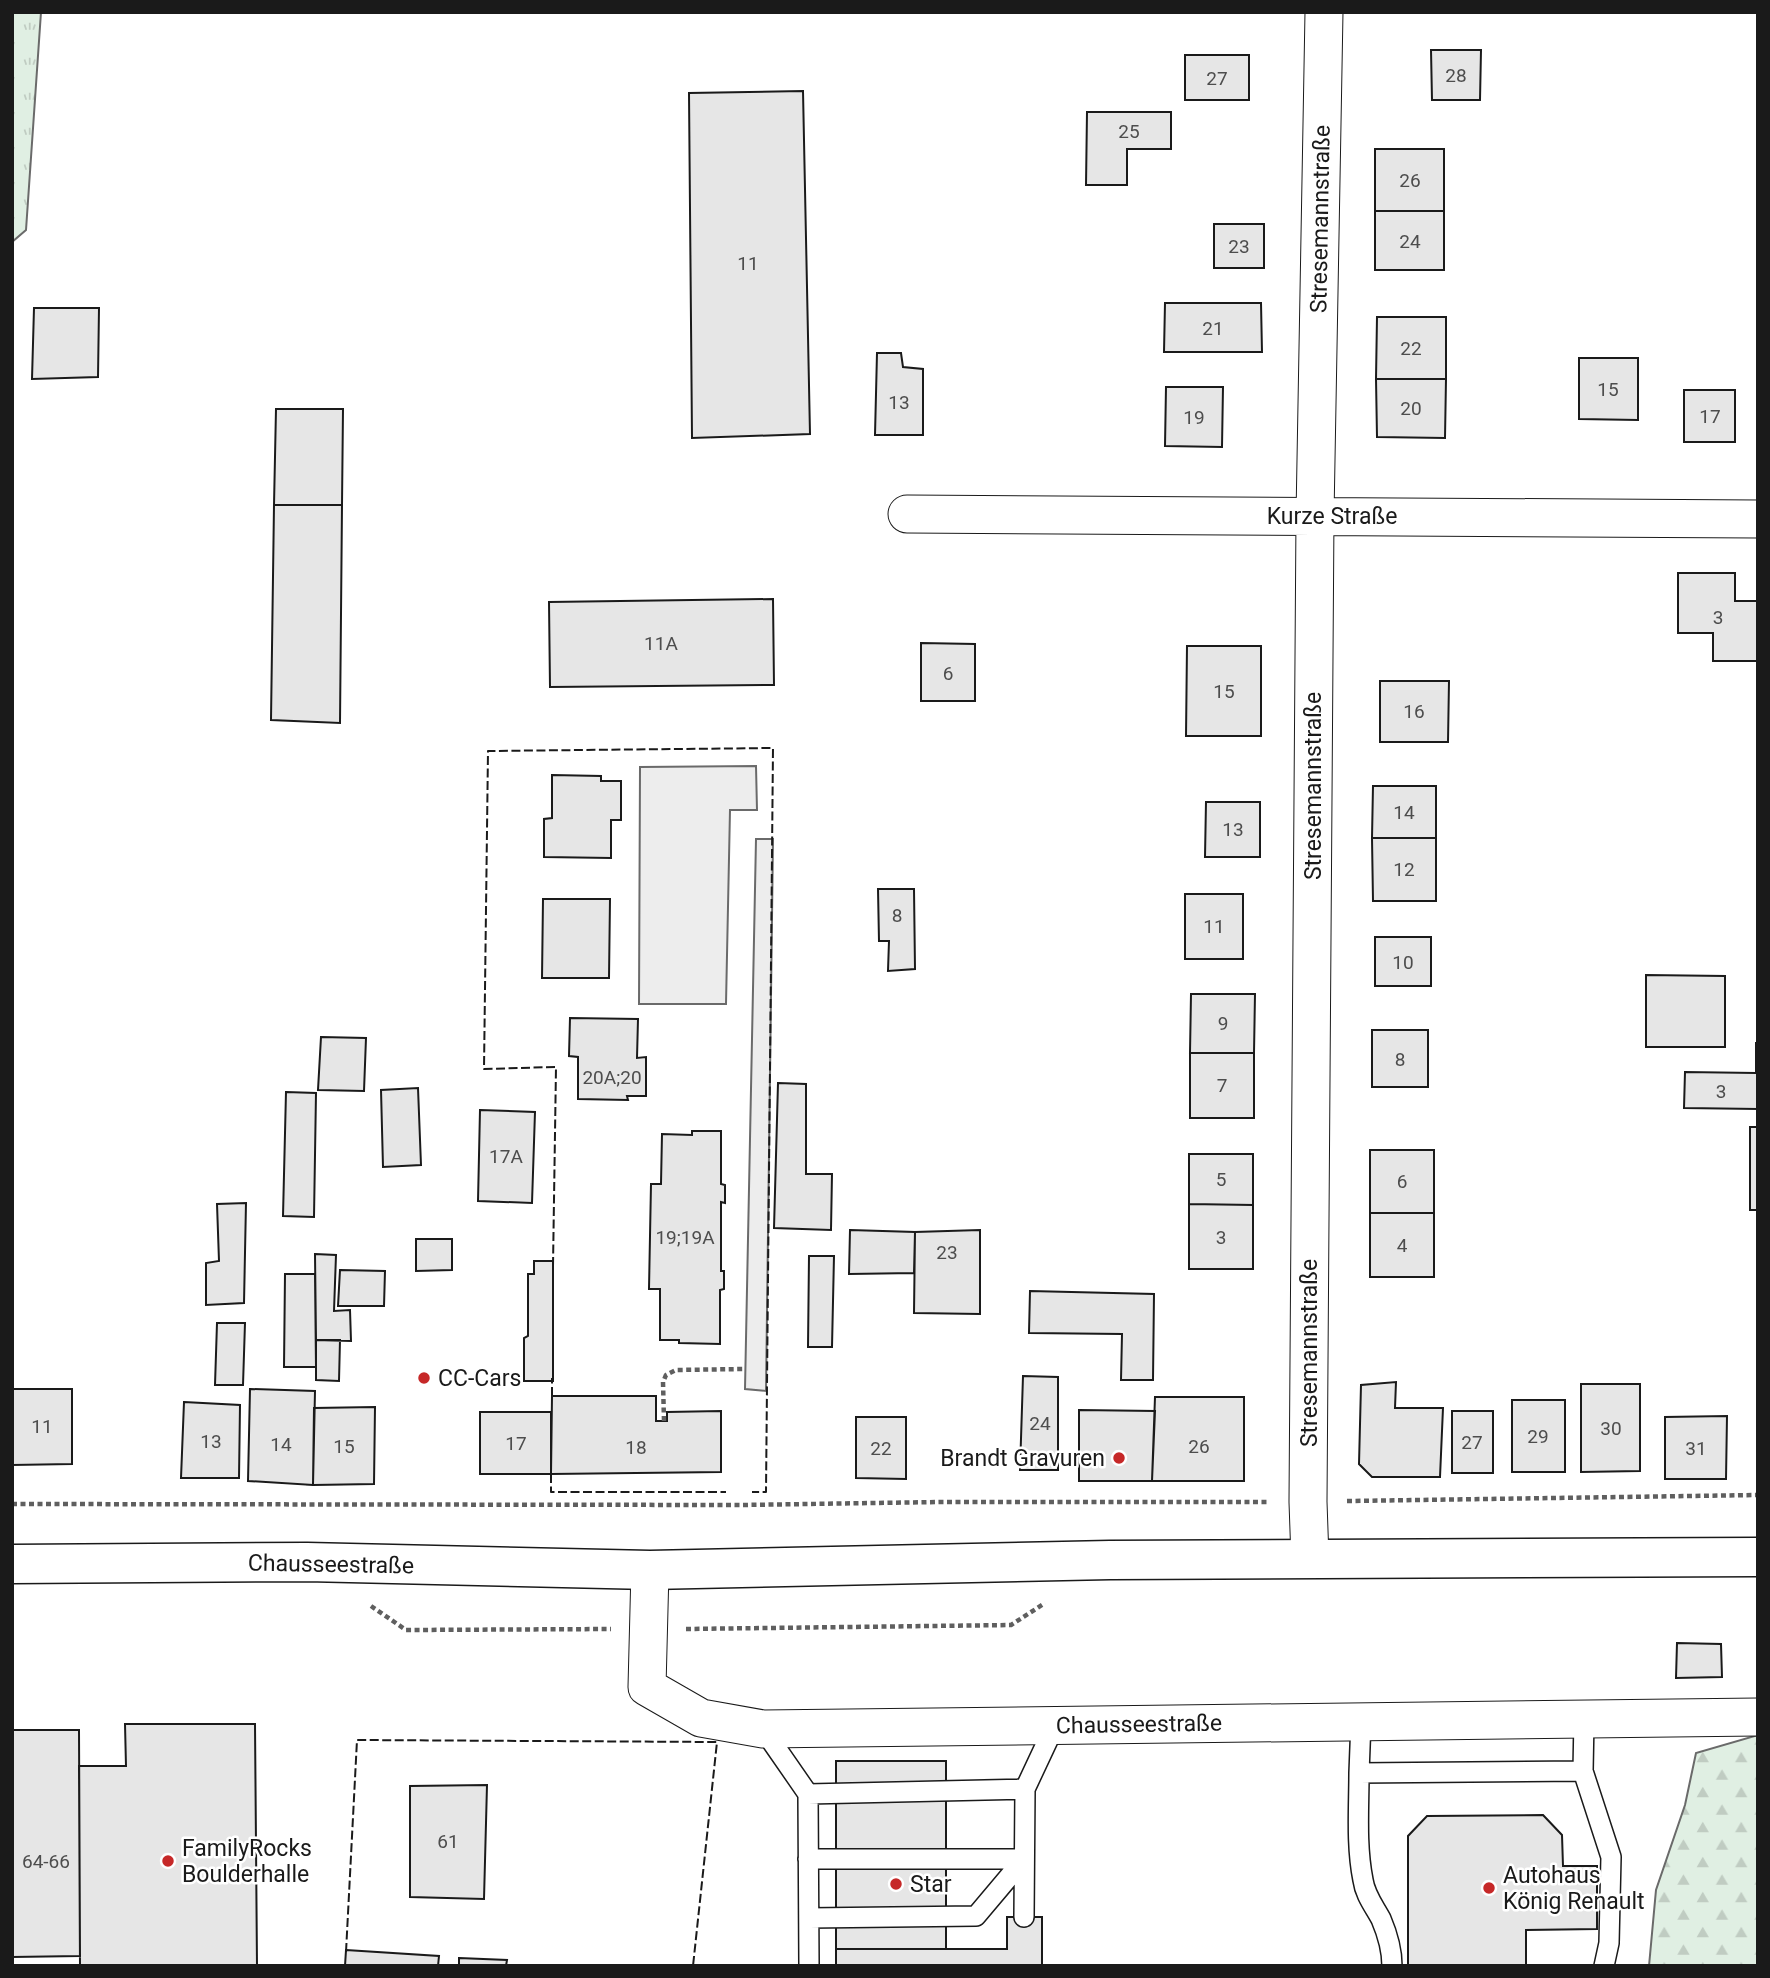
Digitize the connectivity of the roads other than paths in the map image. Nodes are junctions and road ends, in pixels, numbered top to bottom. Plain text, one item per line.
1 (1324, 12) edge
2 (906, 514) dead end
3 (1315, 516) junction
4 (1758, 519) edge
5 (1758, 1557) edge
6 (1310, 1559) junction
7 (12, 1564) edge
8 (650, 1570) junction
9 (1758, 1717) edge
10 (1584, 1719) junction
11 (1361, 1721) junction
12 (1055, 1725) junction
13 (763, 1729) junction
14 (1583, 1770) junction
15 (1359, 1773) junction
16 (1025, 1789) junction
17 (808, 1794) junction
18 (808, 1859) junction
19 (1024, 1917) dead end
20 (809, 1918) junction
21 (809, 1966) edge
22 (1392, 1966) edge
23 (1604, 1966) edge

1 - 3 street, Stresemannstraße
2 - 3 street, Kurze Straße
3 - 4 street, Kurze Straße
3 - 6 street, Stresemannstraße
5 - 6 main road, Chausseestraße
6 - 8 main road, Chausseestraße
7 - 8 main road, Chausseestraße
8 - 13 street, Chausseestraße
9 - 10 street, Chausseestraße
10 - 11 street, Chausseestraße
10 - 14 lane
11 - 12 street, Chausseestraße
11 - 15 lane
12 - 13 street, Chausseestraße
12 - 16 lane
13 - 17 lane
14 - 15 lane
14 - 23 lane
15 - 22 lane
16 - 17 lane
16 - 19 lane
17 - 18 lane
18 - 20 lane
18 - 20 lane
20 - 21 lane

